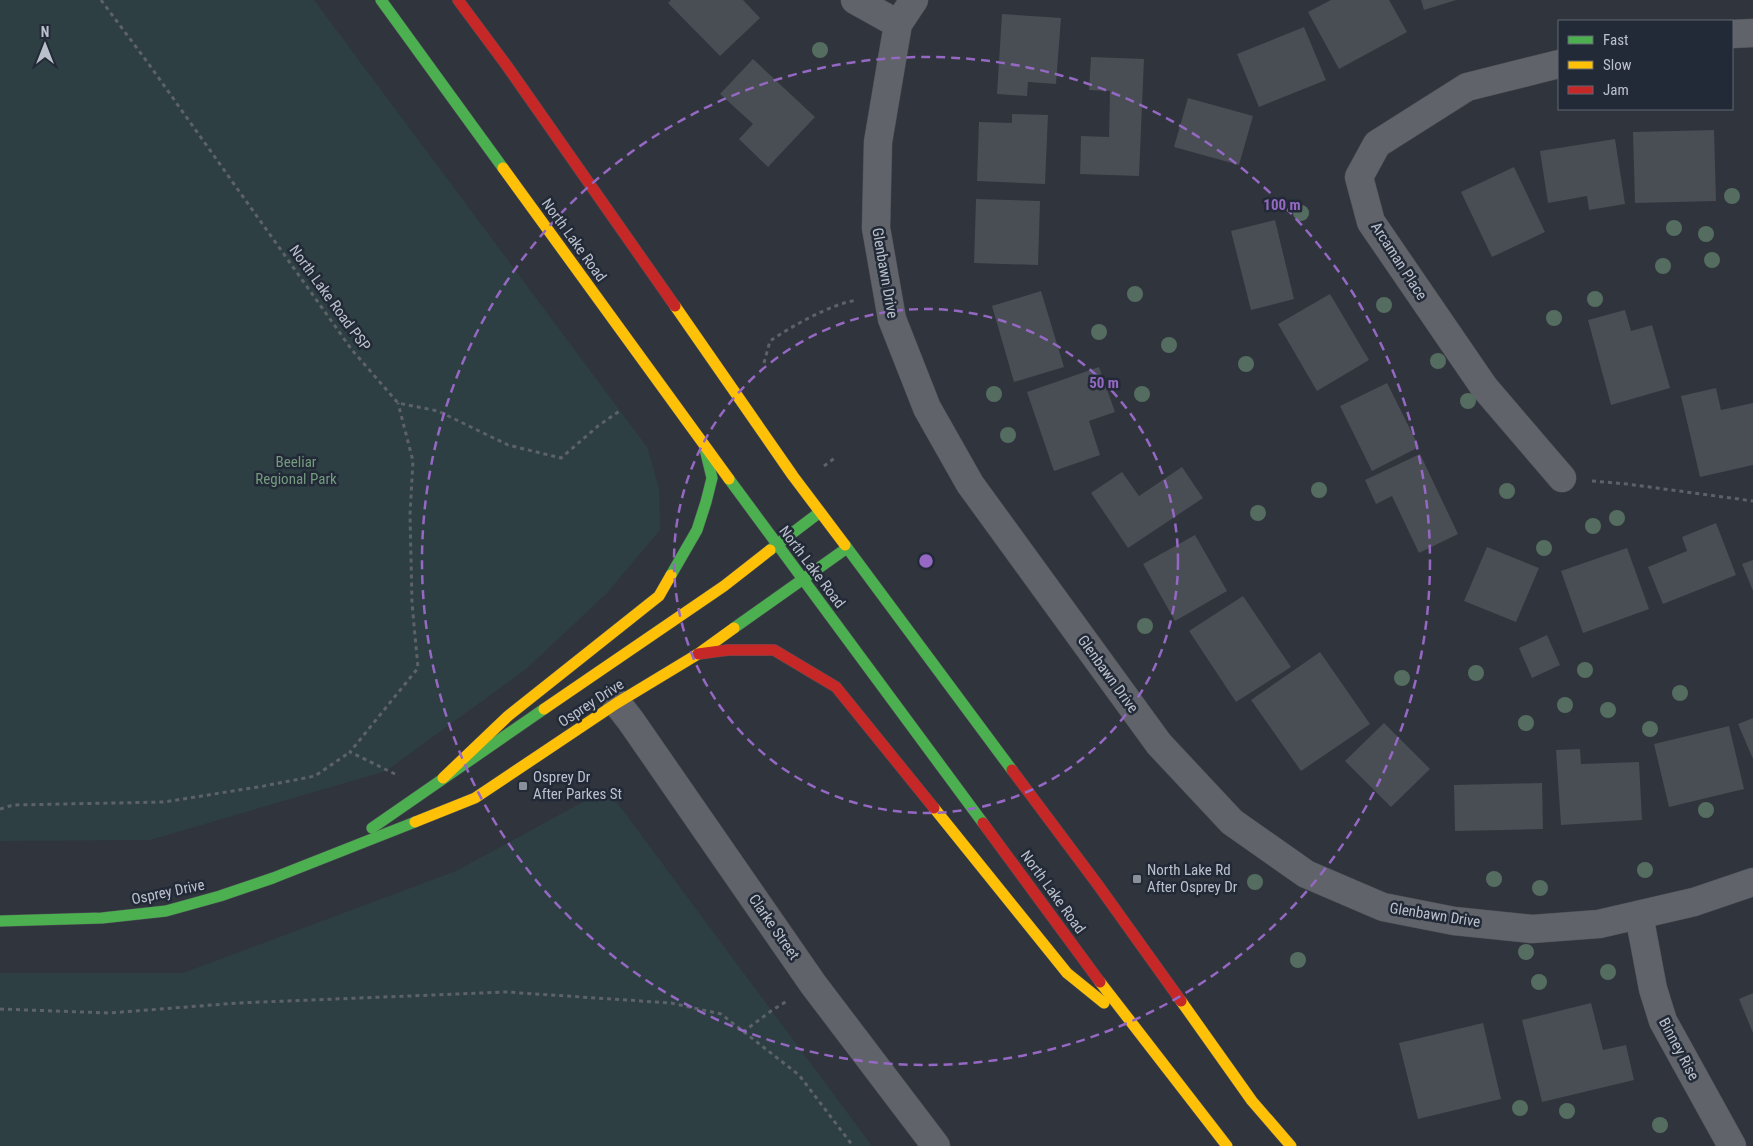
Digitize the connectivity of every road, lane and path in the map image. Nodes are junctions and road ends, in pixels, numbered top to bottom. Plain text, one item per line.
1 (101, 0) edge
2 (381, 0) edge
3 (458, 0) edge
4 (856, 0) edge
5 (914, 0) edge
6 (898, 24) junction
7 (1733, 34) edge
8 (1753, 34) edge
9 (1558, 64) edge
10 (888, 295) junction
11 (764, 363) dead end
12 (398, 403) junction
13 (621, 410) dead end
14 (704, 444) junction
15 (836, 457) dead end
16 (827, 463) dead end
17 (1562, 478) joint
18 (1753, 501) edge
19 (820, 512) junction
20 (777, 545) junction
21 (847, 548) junction
22 (803, 580) junction
23 (698, 654) junction
24 (617, 704) junction
25 (350, 752) junction
26 (398, 776) dead end
27 (443, 778) junction
28 (0, 809) edge
29 (335, 854) junction
30 (1753, 882) edge
31 (1639, 915) junction
32 (0, 921) edge
33 (813, 984) junction
34 (0, 1009) edge
35 (1136, 1030) junction
36 (743, 1032) junction
37 (852, 1146) edge
38 (936, 1146) edge
39 (1227, 1146) edge
40 (1291, 1146) edge
41 (1732, 1146) edge

1 - 12 path, North Lake Road PSP
2 - 14 main road, North Lake Road
3 - 19 main road
4 - 6 street
5 - 6 street, Glenbawn Drive
6 - 10 street, Glenbawn Drive
7 - 8 street
9 - 17 street, Arcaman Place
10 - 11 path
10 - 31 street, Glenbawn Drive
12 - 13 path
12 - 25 path
14 - 20 main road, North Lake Road
14 - 27 main road
15 - 16 path
17 - 18 path
19 - 20 main road, Osprey Drive
19 - 21 main road
20 - 22 main road, North Lake Road
20 - 27 main road, Osprey Drive
21 - 22 main road, Osprey Drive
21 - 40 main road
22 - 23 main road, Osprey Drive
22 - 35 main road, North Lake Road
23 - 24 main road, Osprey Drive
23 - 35 main road
24 - 29 main road, Osprey Drive
24 - 33 street, Clarke Street
25 - 26 path
25 - 28 path
27 - 29 main road, Osprey Drive
29 - 32 main road, Osprey Drive
30 - 31 street, Glenbawn Drive
31 - 41 street, Binney Rise
33 - 36 path
33 - 38 street, Clarke Street
34 - 36 path
35 - 39 main road, North Lake Road
36 - 37 path

